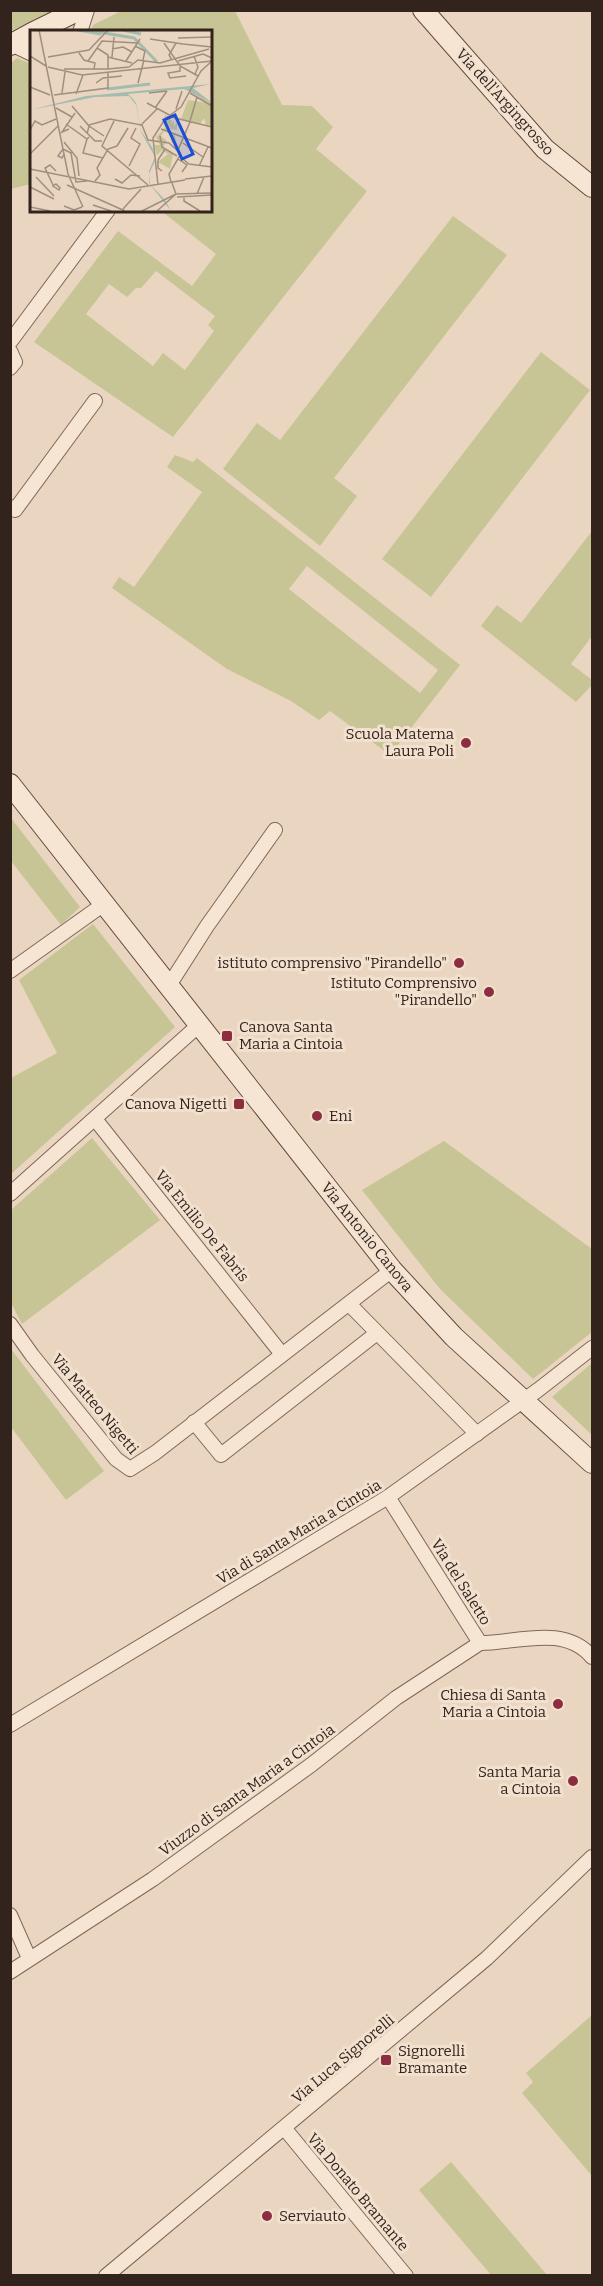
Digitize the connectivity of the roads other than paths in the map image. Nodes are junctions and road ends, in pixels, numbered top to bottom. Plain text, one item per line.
1 (79, 10) edge
2 (87, 10) edge
3 (408, 10) edge
4 (423, 10) edge
5 (37, 30) edge
6 (81, 30) edge
7 (441, 31) junction
8 (30, 34) edge
9 (11, 45) edge
10 (30, 53) edge
11 (592, 187) edge
12 (107, 212) edge
13 (10, 342) edge
14 (10, 351) edge
15 (10, 368) edge
16 (95, 401) dead end
17 (10, 507) edge
18 (10, 784) edge
19 (275, 831) dead end
20 (104, 904) junction
21 (13, 968) edge
22 (168, 987) junction
23 (199, 1026) junction
24 (95, 1119) junction
25 (10, 1194) edge
26 (392, 1270) junction
27 (350, 1305) junction
28 (10, 1324) edge
29 (377, 1333) junction
30 (592, 1348) edge
31 (281, 1353) junction
32 (524, 1401) junction
33 (194, 1422) junction
34 (477, 1434) junction
35 (592, 1463) edge
36 (388, 1497) junction
37 (480, 1643) junction
38 (592, 1657) edge
39 (10, 1725) edge
40 (592, 1857) edge
41 (10, 1914) edge
42 (29, 1958) junction
43 (10, 1972) edge
44 (285, 2129) junction
45 (106, 2276) edge
46 (406, 2276) edge

1 - 5 street
2 - 6 street
3 - 7 street
4 - 7 street, Via dell'Argingrosso
7 - 11 street, Via dell'Argingrosso
8 - 9 street
9 - 10 street
12 - 13 street
14 - 15 street
16 - 17 street
18 - 20 street, Via Antonio Canova
19 - 22 street
20 - 21 street
20 - 22 street, Via Antonio Canova
22 - 23 street, Via Antonio Canova
23 - 24 street
23 - 26 street, Via Antonio Canova
24 - 25 street
24 - 31 street, Via Emilio De Fabris
26 - 27 street, Via Matteo Nigetti
26 - 32 street, Via Antonio Canova
27 - 29 street
27 - 31 street, Via Matteo Nigetti
28 - 33 street, Via Matteo Nigetti
29 - 33 street
29 - 34 street
30 - 32 street, Via di Santa Maria a Cintoia
31 - 33 street, Via Matteo Nigetti
32 - 34 street, Via di Santa Maria a Cintoia
32 - 35 street, Via Antonio Canova
34 - 36 street, Via di Santa Maria a Cintoia
36 - 37 street, Via del Saletto
36 - 39 street, Via di Santa Maria a Cintoia
37 - 38 street, Via del Saletto
37 - 42 street, Viuzzo di Santa Maria a Cintoia
40 - 44 street, Via Luca Signorelli
41 - 42 street
42 - 43 street, Viuzzo di Santa Maria a Cintoia
44 - 45 street, Via Luca Signorelli
44 - 46 street, Via Donato Bramante

